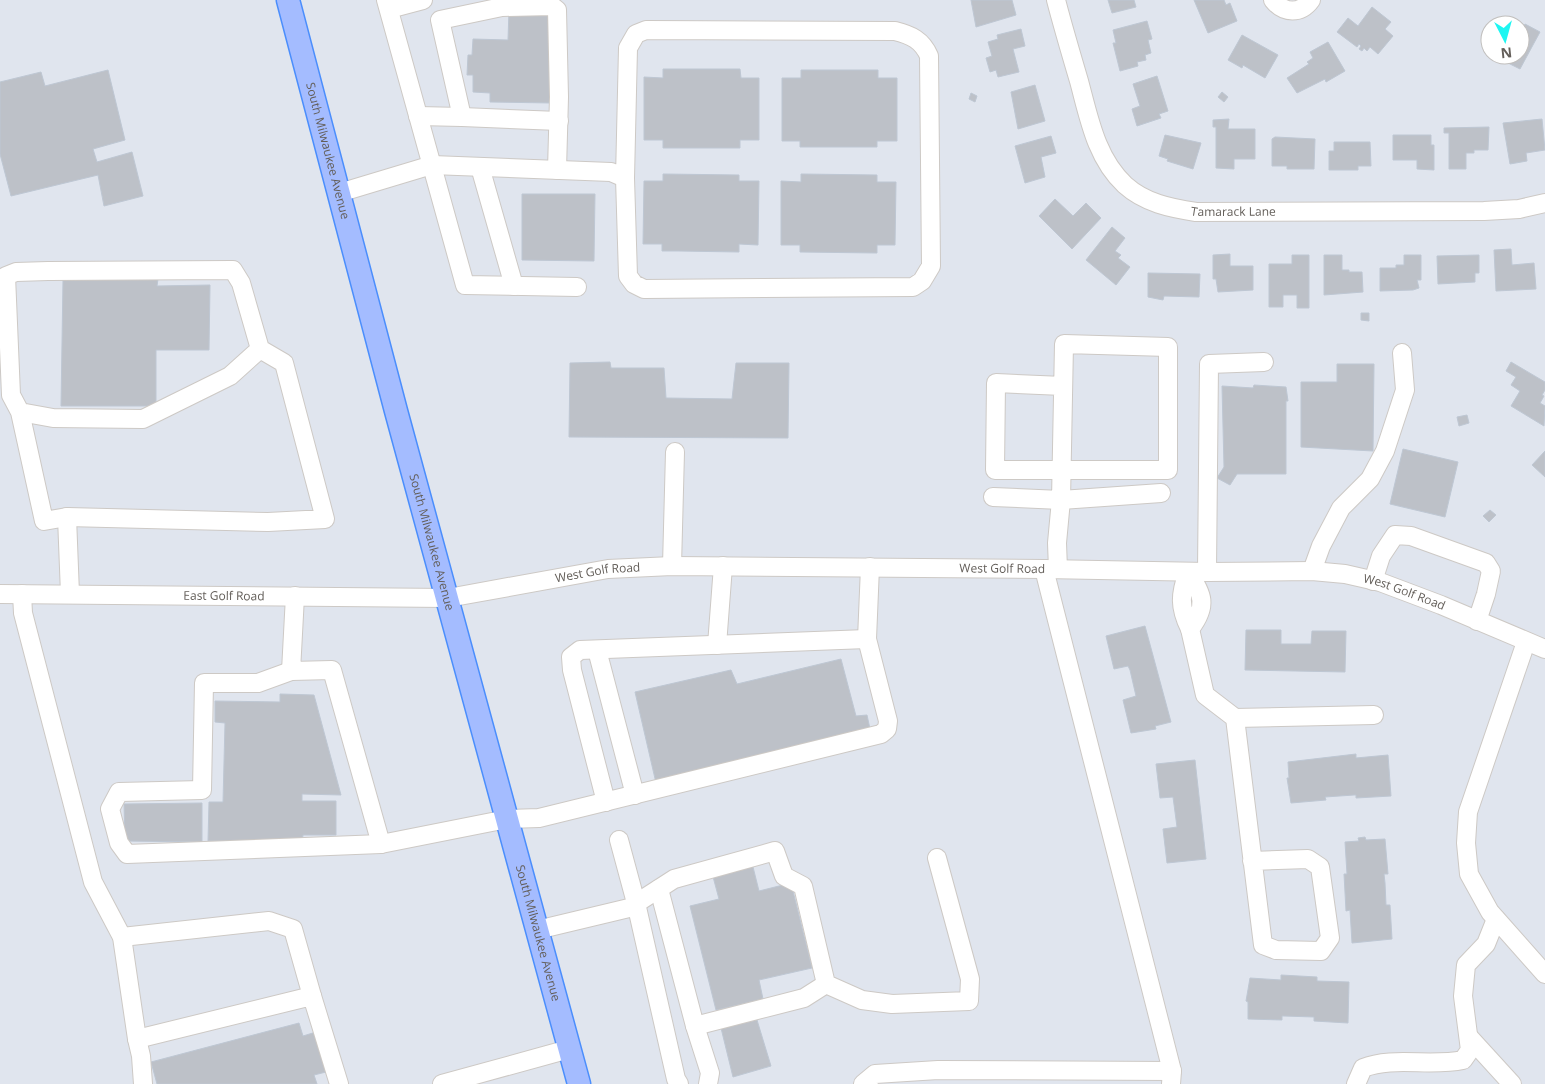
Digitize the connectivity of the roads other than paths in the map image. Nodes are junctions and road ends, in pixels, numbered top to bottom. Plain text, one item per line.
1 (288, 0) edge
2 (424, 0) edge
3 (434, 0) edge
4 (1056, 0) edge
5 (1273, 0) edge
6 (1311, 0) edge
7 (387, 4) edge
8 (440, 20) junction
9 (418, 116) junction
10 (462, 117) junction
11 (558, 121) junction
12 (432, 165) junction
13 (480, 167) junction
14 (557, 170) junction
15 (625, 178) junction
16 (339, 193) junction
17 (1545, 203) edge
18 (514, 286) junction
19 (577, 287) dead end
20 (260, 349) junction
21 (1402, 353) dead end
22 (1264, 362) dead end
23 (1064, 386) junction
24 (20, 412) junction
25 (675, 452) dead end
26 (1062, 470) junction
27 (1161, 493) dead end
28 (992, 496) dead end
29 (1061, 500) junction
30 (67, 517) junction
31 (672, 566) junction
32 (723, 566) junction
33 (870, 567) junction
34 (1051, 569) junction
35 (1312, 571) junction
36 (1188, 572) junction
37 (1207, 572) junction
38 (1373, 581) junction
39 (0, 594) edge
40 (22, 594) junction
41 (70, 594) junction
42 (295, 596) junction
43 (448, 598) junction
44 (1477, 620) junction
45 (867, 639) junction
46 (1526, 642) junction
47 (717, 645) junction
48 (1545, 649) edge
49 (588, 650) junction
50 (291, 671) junction
51 (1374, 715) dead end
52 (1235, 718) junction
53 (635, 795) junction
54 (606, 802) junction
55 (507, 819) junction
56 (619, 840) dead end
57 (380, 844) junction
58 (937, 858) dead end
59 (1252, 861) junction
60 (659, 889) junction
61 (636, 903) junction
62 (1496, 919) junction
63 (537, 930) junction
64 (122, 937) junction
65 (1545, 974) edge
66 (826, 984) junction
67 (312, 996) junction
68 (695, 1026) junction
69 (1470, 1038) junction
70 (137, 1039) junction
71 (569, 1048) junction
72 (938, 1077) edge
73 (1033, 1077) edge
74 (1172, 1078) edge
75 (483, 1079) edge
76 (143, 1084) edge
77 (339, 1084) edge
78 (442, 1084) edge
79 (579, 1084) edge
80 (679, 1084) edge
81 (708, 1084) edge
82 (862, 1084) edge
83 (1356, 1084) edge
84 (1512, 1084) edge

1 - 16 main road, South Milwaukee Avenue
2 - 7 street
3 - 8 street
4 - 17 street, Tamarack Lane
5 - 6 street
7 - 9 street
8 - 10 street
8 - 11 street
9 - 10 street
9 - 12 street
10 - 11 street
11 - 14 street
12 - 13 street
12 - 16 street
12 - 18 street
13 - 14 street
13 - 18 street
14 - 15 street
15 - 15 street
16 - 43 main road, South Milwaukee Avenue
18 - 19 street
20 - 24 street
20 - 24 street
20 - 30 street
21 - 35 street
22 - 37 street
23 - 26 street
23 - 26 street
23 - 26 street
24 - 30 street
25 - 31 street
26 - 29 street
27 - 29 street
28 - 29 street
29 - 34 street
30 - 41 street
31 - 32 street, West Golf Road
31 - 43 street, West Golf Road
32 - 33 street, West Golf Road
32 - 47 street
33 - 34 street, West Golf Road
33 - 45 street
34 - 36 street, West Golf Road
34 - 74 street
35 - 37 street, West Golf Road
35 - 38 street, West Golf Road
36 - 37 street, West Golf Road
36 - 52 street
38 - 44 street, West Golf Road
38 - 44 street
39 - 40 street, East Golf Road
40 - 41 street, East Golf Road
40 - 64 street
41 - 42 street, East Golf Road
42 - 43 street, East Golf Road
42 - 50 street
43 - 55 main road, South Milwaukee Avenue
44 - 46 street, West Golf Road
45 - 47 street
45 - 53 street
46 - 48 street, West Golf Road
46 - 62 street
47 - 49 street
49 - 53 street
49 - 54 street
50 - 57 street
50 - 57 street
51 - 52 street
52 - 59 street
53 - 54 street
54 - 55 street
55 - 57 street
55 - 63 main road, South Milwaukee Avenue
56 - 61 street
58 - 66 street
59 - 59 street
60 - 61 street
60 - 66 street
60 - 68 street
61 - 63 street
61 - 80 street
62 - 65 street
62 - 69 street
63 - 71 main road, South Milwaukee Avenue
64 - 67 street
64 - 70 street
66 - 68 street
67 - 70 street
67 - 77 street
68 - 81 street
69 - 83 street
69 - 84 street
70 - 76 street
71 - 75 street
71 - 79 main road, South Milwaukee Avenue
72 - 73 street
72 - 82 street
73 - 74 street
75 - 78 street

